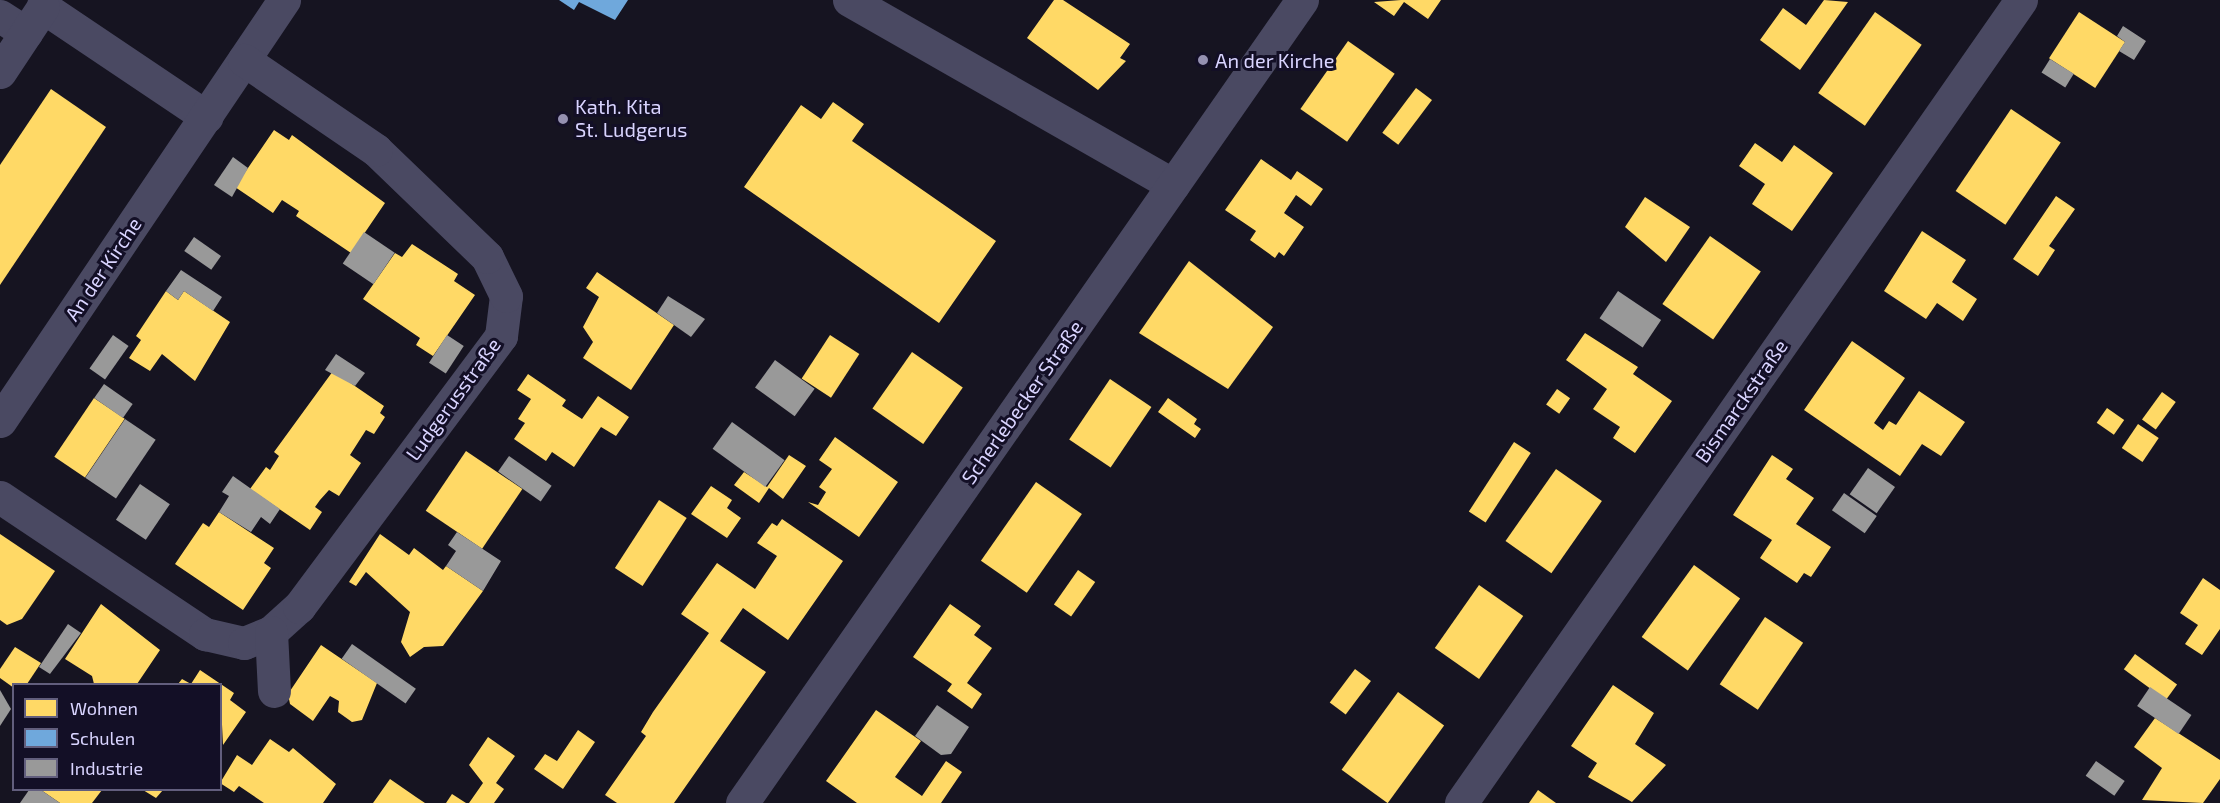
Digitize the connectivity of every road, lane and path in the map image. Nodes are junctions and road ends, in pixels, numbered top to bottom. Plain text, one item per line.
1 (284, 0) edge
2 (849, 0) edge
3 (1302, 0) edge
4 (2021, 0) edge
5 (28, 14) edge
6 (244, 60) junction
7 (0, 72) edge
8 (207, 117) junction
9 (1173, 185) junction
10 (0, 421) edge
11 (0, 497) edge
12 (271, 632) junction
13 (274, 692) dead end
14 (742, 803) edge
15 (1461, 803) edge

1 - 6 street, An der Kirche
2 - 9 street
3 - 9 street, Scherlebecker Straße
4 - 15 street, Bismarckstraße
5 - 7 street
5 - 8 street
6 - 8 street, An der Kirche
6 - 12 street, Ludgerusstraße
8 - 10 street, An der Kirche
9 - 14 street, Scherlebecker Straße
11 - 12 street, Ludgerusstraße
12 - 13 street

